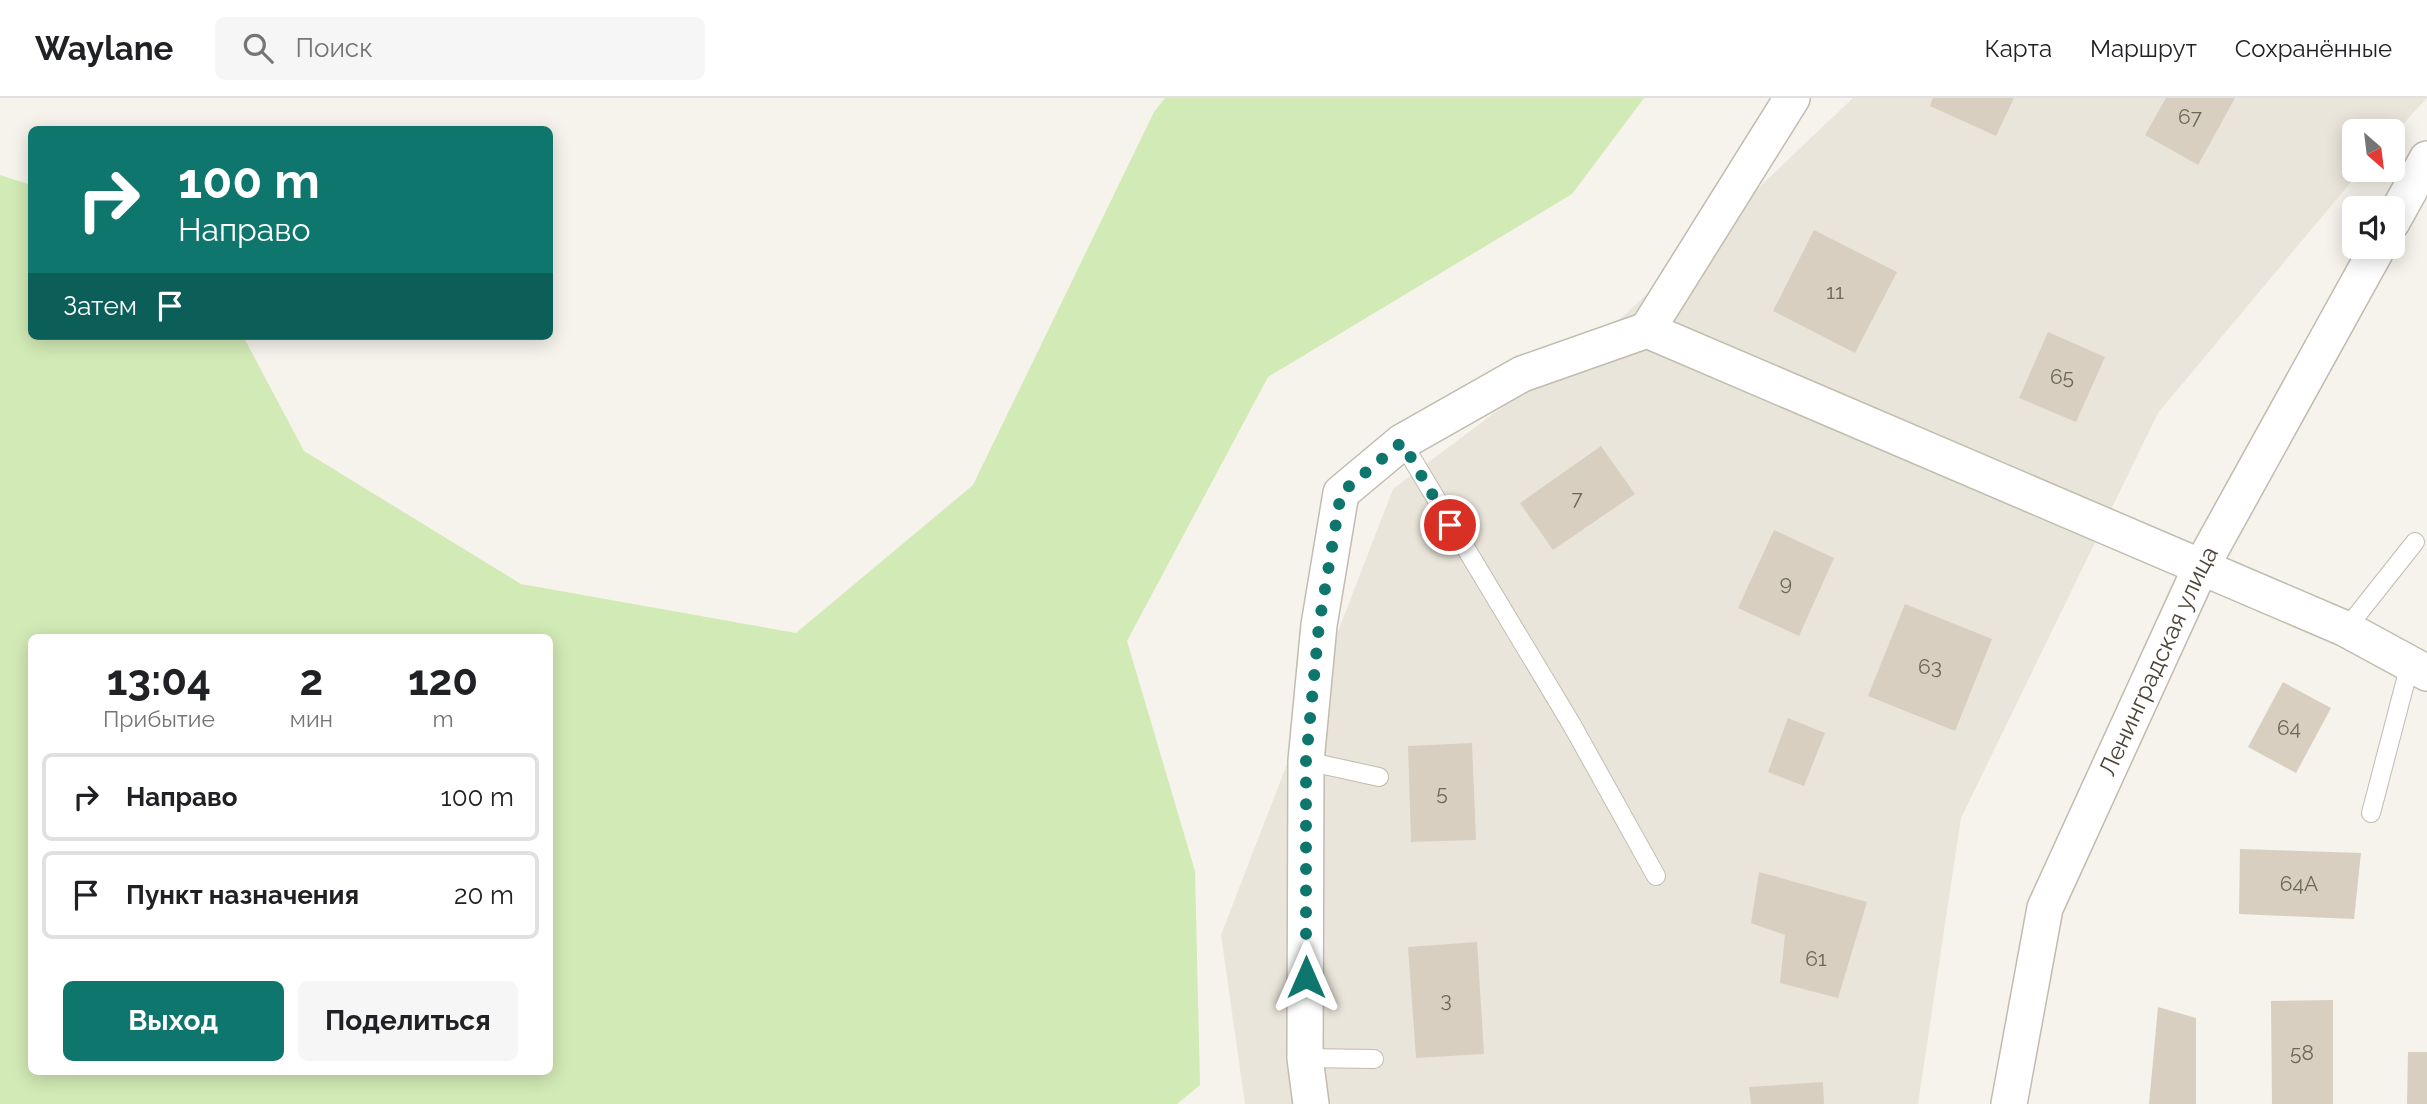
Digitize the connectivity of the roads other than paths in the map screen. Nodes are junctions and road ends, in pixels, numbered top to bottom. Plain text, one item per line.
1 (1793, 98) edge
2 (2427, 159) edge
3 (2405, 199) edge
4 (2371, 259) edge
5 (1647, 330) junction
6 (1402, 442) junction
7 (2416, 542) dead end
8 (2200, 569) junction
9 (2346, 629) junction
10 (2419, 668) edge
11 (1306, 761) junction
12 (1379, 777) dead end
13 (2371, 813) dead end
14 (1656, 876) dead end
15 (1305, 1058) junction
16 (1374, 1059) dead end
17 (1311, 1104) edge
18 (2008, 1104) edge

1 - 5 street
2 - 3 street
4 - 8 street, Ленинградская улица
5 - 6 street
5 - 8 street
6 - 11 street
6 - 14 lane
7 - 9 lane
8 - 9 street
8 - 18 street, Ленинградская улица
9 - 10 street
10 - 13 lane
11 - 12 lane
11 - 15 street
15 - 16 lane
15 - 17 street

